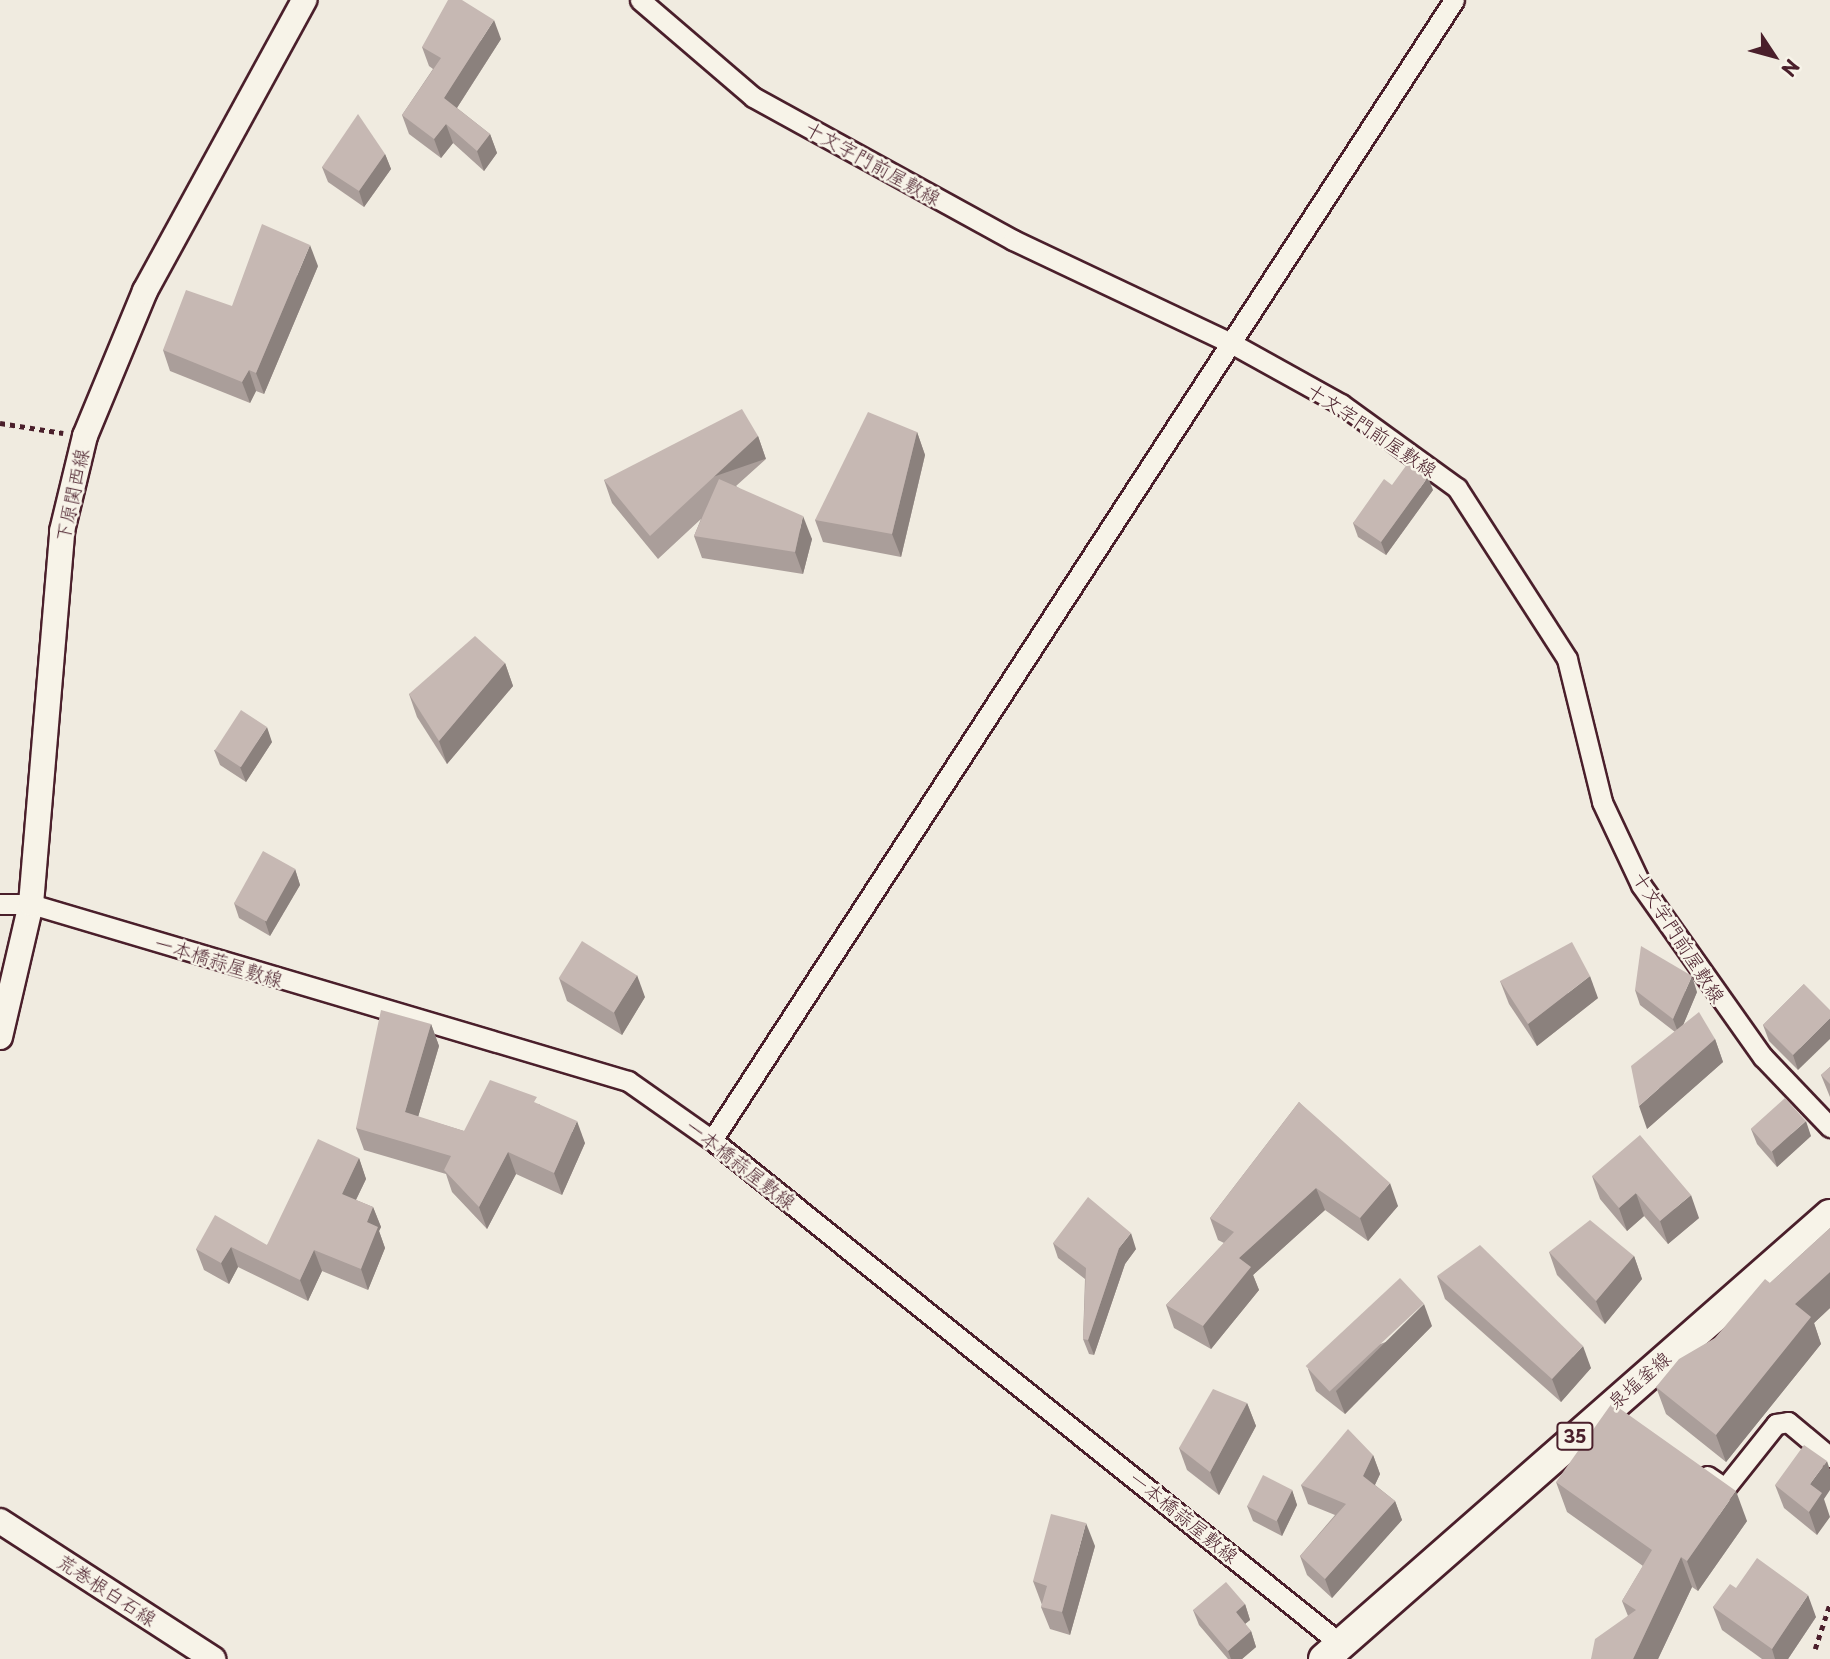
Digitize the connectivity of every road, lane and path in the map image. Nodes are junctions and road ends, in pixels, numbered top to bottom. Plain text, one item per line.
1 (304, 0) edge
2 (640, 0) edge
3 (1454, 0) edge
4 (1231, 342) junction
5 (0, 423) edge
6 (85, 436) junction
7 (0, 904) edge
8 (31, 904) junction
9 (0, 1037) edge
10 (1830, 1127) edge
11 (712, 1140) junction
12 (1830, 1214) edge
13 (1830, 1457) edge
14 (1693, 1465) edge
15 (0, 1521) edge
16 (1830, 1603) edge
17 (1815, 1649) dead end
18 (1331, 1650) edge
19 (213, 1659) edge

1 - 6 street, 下原関西線
2 - 4 street, 十文字門前屋敷線
3 - 4 street
4 - 10 street, 十文字門前屋敷線
4 - 11 street
5 - 6 path
6 - 8 street, 下原関西線
7 - 8 street, 一本橋蒜屋敷線
8 - 9 street, 下原関西線
8 - 11 street, 一本橋蒜屋敷線
11 - 18 street, 一本橋蒜屋敷線
12 - 18 main road, 泉塩釜線 / 35
13 - 14 street
15 - 19 street, 荒巻根白石線
16 - 17 path

